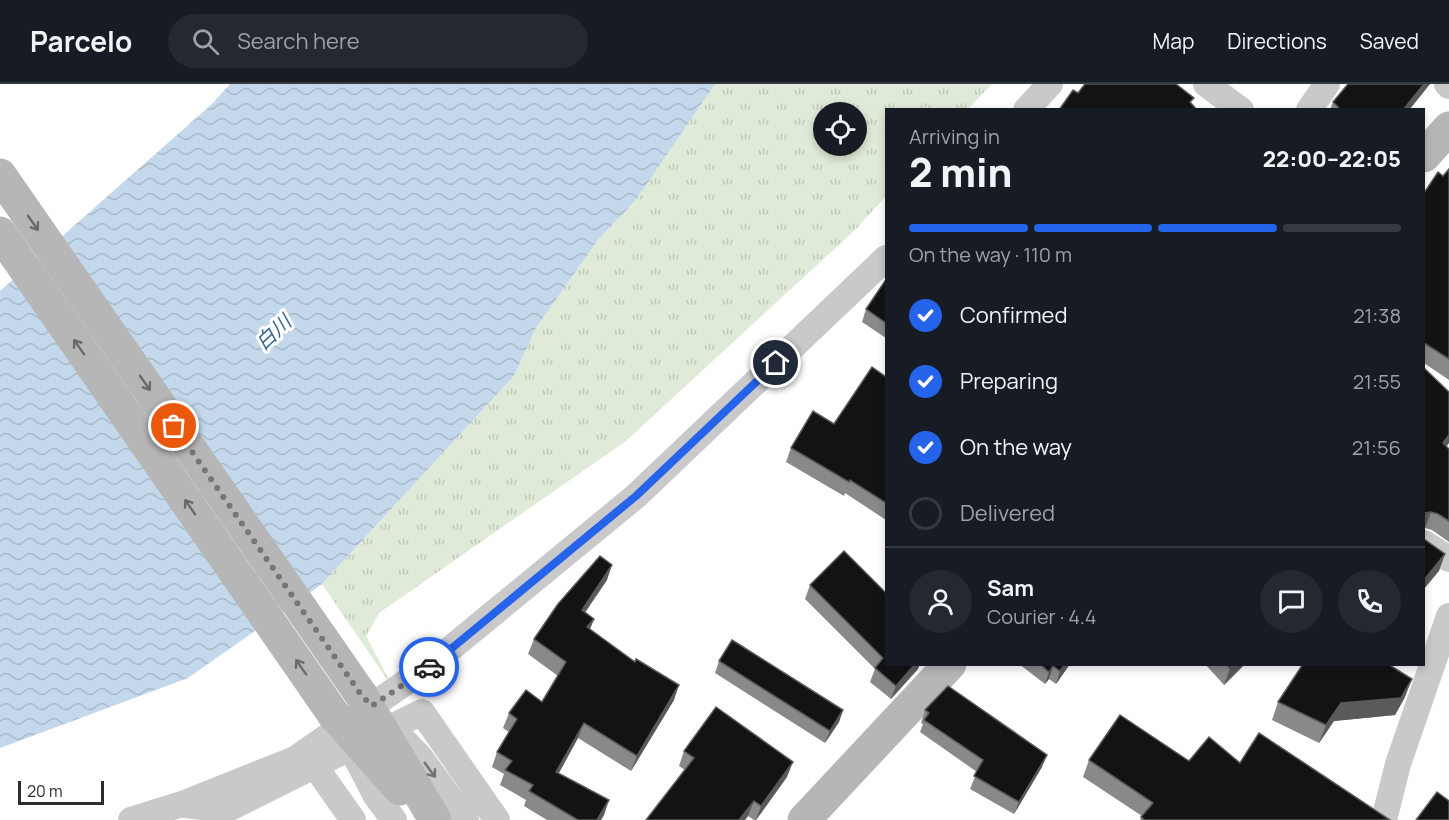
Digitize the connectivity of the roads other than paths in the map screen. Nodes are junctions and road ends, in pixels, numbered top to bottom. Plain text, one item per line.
1 (1050, 84) edge
2 (1206, 84) edge
3 (1327, 84) edge
4 (1028, 108) edge
5 (1237, 108) edge
6 (1310, 108) edge
7 (1449, 128) edge
8 (1425, 155) edge
9 (0, 175) edge
10 (0, 233) edge
11 (885, 259) edge
12 (1425, 544) edge
13 (1449, 559) edge
14 (1449, 616) edge
15 (948, 666) edge
16 (367, 701) junction
17 (391, 727) junction
18 (342, 730) junction
19 (315, 766) junction
20 (182, 804) junction
21 (131, 820) edge
22 (353, 820) edge
23 (394, 820) edge
24 (427, 820) edge
25 (435, 820) edge
26 (466, 820) edge
27 (496, 820) edge
28 (804, 820) edge
29 (1384, 820) edge

1 - 4 street
2 - 5 street
3 - 6 street
7 - 8 street
9 -> 16 street
18 -> 10 street
11 - 16 street
12 - 13 street
14 - 29 street
15 - 28 street
16 - 17 street
16 - 18 street
16 - 25 street, bridge
17 - 18 street
17 -> 26 street
17 - 27 street
18 - 19 street
18 - 20 street
18 - 23 street
18 - 24 street, bridge
19 - 20 street
19 - 22 street
20 - 21 street

